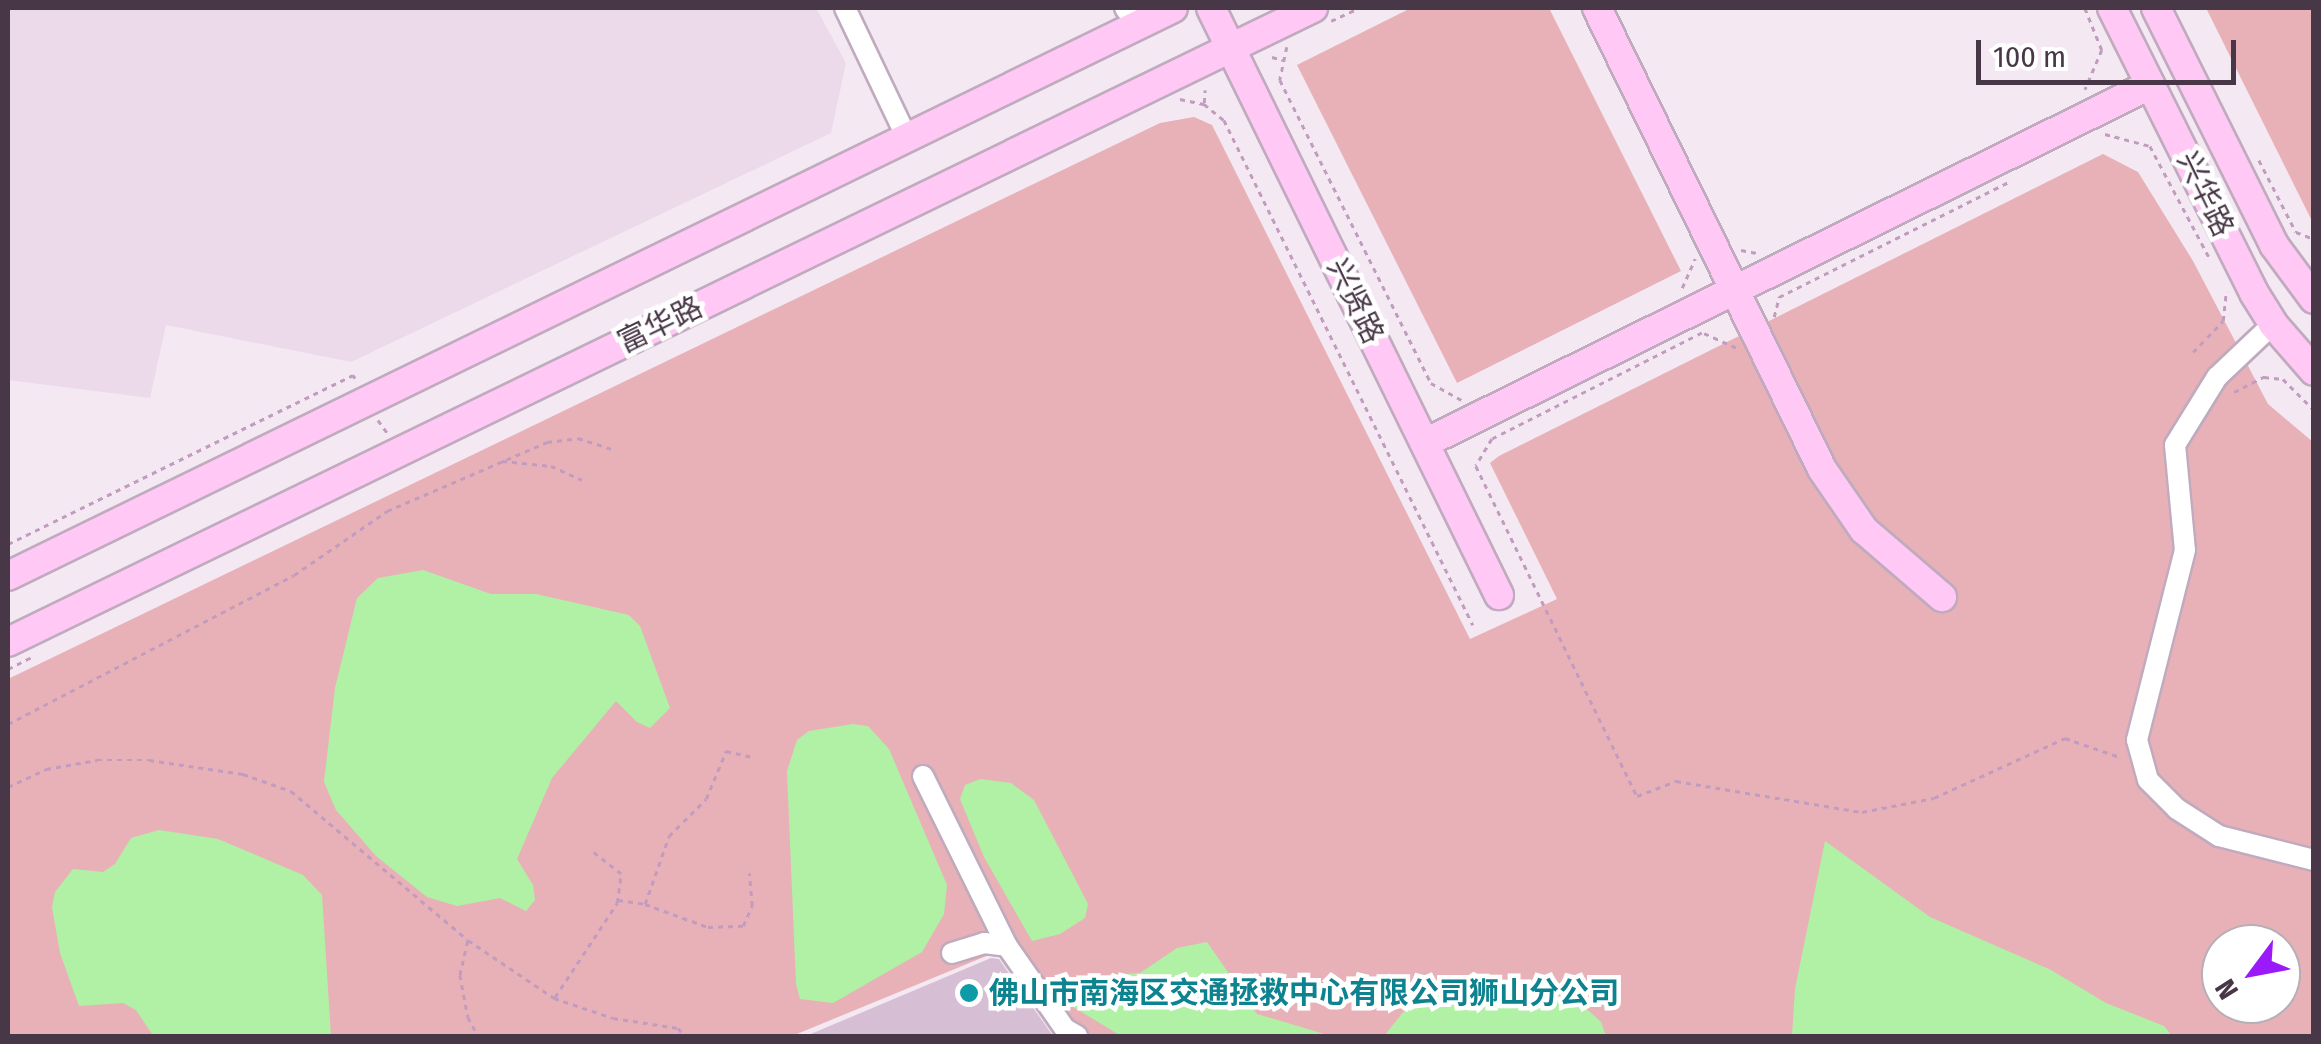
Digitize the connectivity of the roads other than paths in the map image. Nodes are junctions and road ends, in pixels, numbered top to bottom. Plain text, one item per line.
1 (845, 8) edge
2 (1173, 8) edge
3 (1210, 8) edge
4 (1596, 8) edge
5 (2112, 8) edge
6 (2156, 8) edge
7 (1131, 16) edge
8 (1318, 16) edge
9 (1231, 49) junction
10 (2150, 85) junction
11 (907, 138) junction
12 (1733, 290) junction
13 (2312, 296) edge
14 (2273, 324) junction
15 (2314, 371) edge
16 (1424, 443) junction
17 (8, 576) edge
18 (1499, 596) dead end
19 (1942, 597) dead end
20 (8, 642) edge
21 (922, 776) dead end
22 (2314, 860) edge
23 (1007, 946) junction
24 (952, 953) dead end
25 (1078, 1036) edge

1 - 11 street
2 - 7 street, 富华路
3 - 9 street, 兴贤路
4 - 12 street
5 - 10 street, 兴华路
6 - 13 street, 兴华路
7 - 11 street, 富华路
8 - 9 street, 富华路
9 - 16 street, 兴贤路
9 - 20 street, 富华路
10 - 12 street
10 - 14 street, 兴华路
11 - 17 street, 富华路
12 - 16 street
12 - 19 street
14 - 15 street, 兴华路
14 - 22 street
16 - 18 street, 兴贤路
21 - 23 street
23 - 24 street
23 - 25 street

